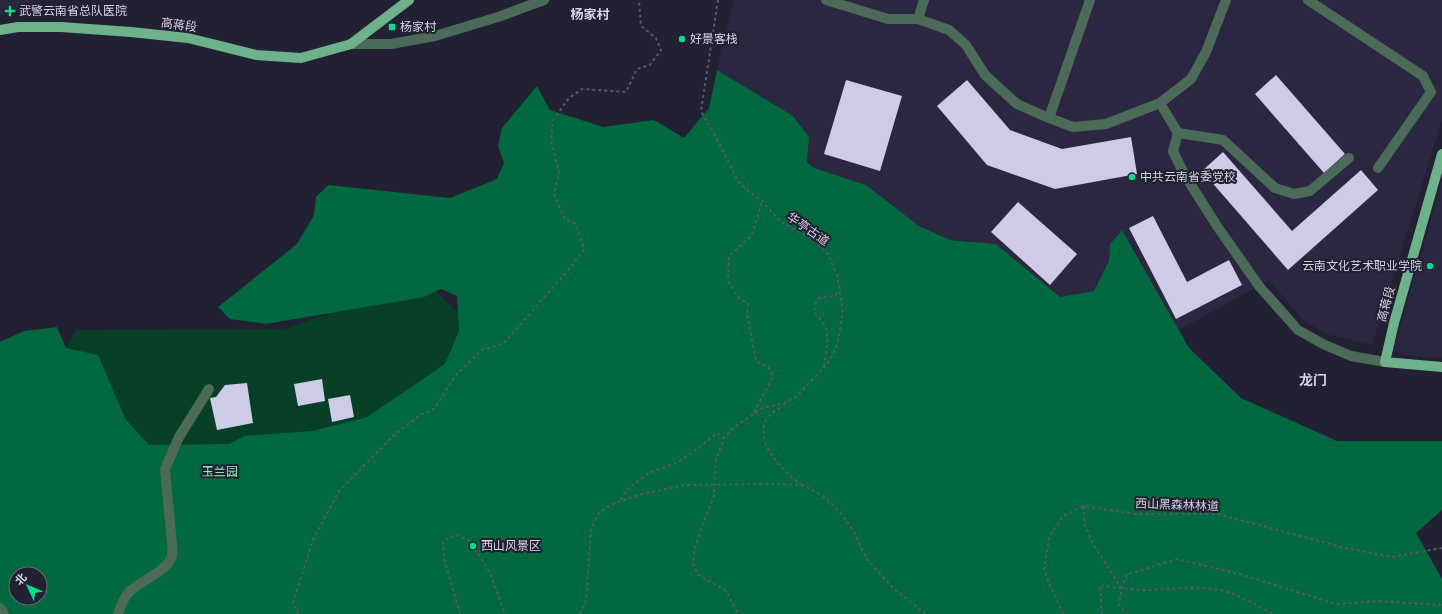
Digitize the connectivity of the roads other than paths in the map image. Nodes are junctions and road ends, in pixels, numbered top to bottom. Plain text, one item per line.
1 (409, 0) edge
2 (544, 0) edge
3 (826, 0) edge
4 (924, 0) edge
5 (1090, 0) edge
6 (1226, 0) edge
7 (1308, 0) edge
8 (918, 19) junction
9 (0, 30) edge
10 (351, 44) junction
11 (1160, 103) junction
12 (1049, 118) junction
13 (1178, 133) junction
14 (1442, 154) edge
15 (1349, 158) dead end
16 (1378, 168) dead end
17 (1385, 362) junction
18 (1442, 367) edge
19 (209, 389) dead end
20 (0, 608) edge
21 (4, 614) edge
22 (118, 614) edge

1 - 10 main road
2 - 10 street
3 - 8 street
4 - 8 street
5 - 12 street
6 - 11 street
7 - 16 street
8 - 12 street
9 - 10 main road, 高蒋段
11 - 12 street
11 - 13 street
13 - 15 street
13 - 17 street
14 - 17 main road, 高蒋段
17 - 18 main road
19 - 22 street
20 - 21 street

